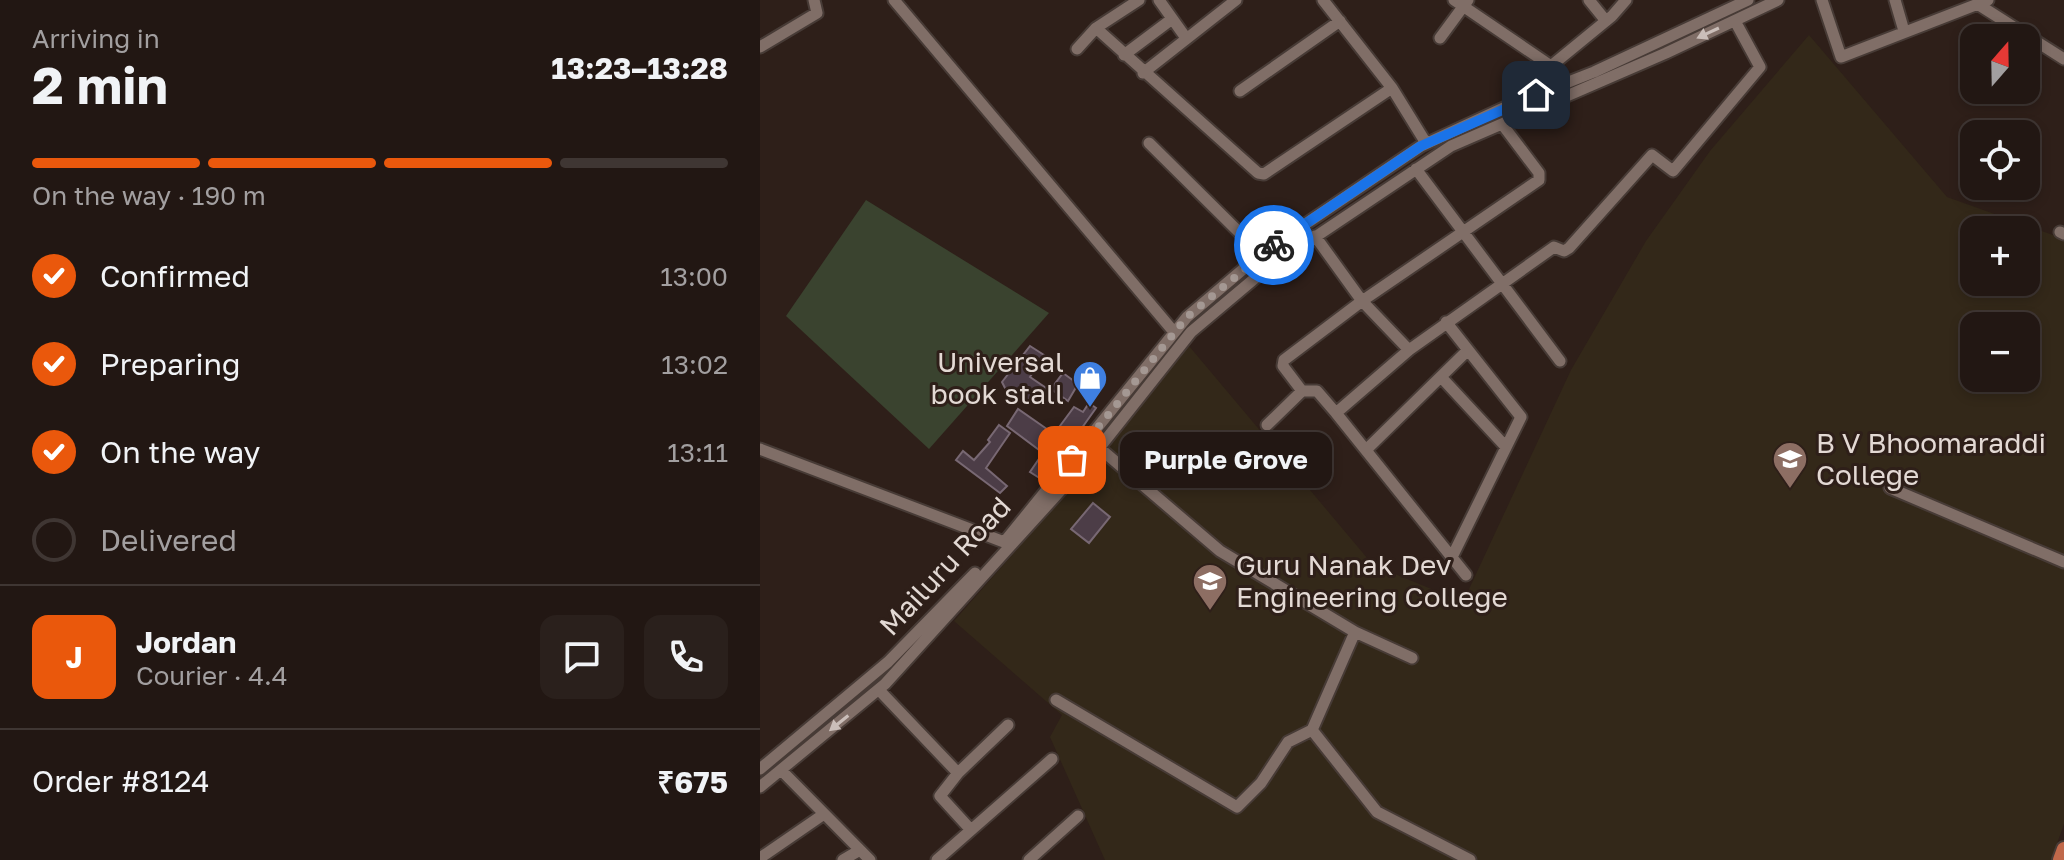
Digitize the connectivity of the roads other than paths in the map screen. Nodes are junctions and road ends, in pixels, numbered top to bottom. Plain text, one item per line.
1 (814, 0) edge
2 (894, 0) edge
3 (1139, 0) edge
4 (1159, 0) edge
5 (1236, 0) edge
6 (1323, 0) edge
7 (1589, 0) edge
8 (1626, 0) edge
9 (1748, 0) edge
10 (1778, 0) edge
11 (1822, 0) edge
12 (1895, 0) edge
13 (1461, 2) edge
14 (1984, 2) edge
15 (1172, 19) junction
16 (1340, 21) junction
17 (1606, 21) junction
18 (1735, 21) junction
19 (1096, 28) junction
20 (1904, 31) junction
21 (1186, 38) junction
22 (1440, 38) dead end
23 (760, 47) edge
24 (1077, 49) dead end
25 (1124, 55) junction
26 (2064, 59) edge
27 (1551, 66) junction
28 (1143, 73) junction
29 (1562, 85) junction
30 (1392, 88) junction
31 (1240, 91) dead end
32 (1502, 124) junction
33 (1149, 143) dead end
34 (1426, 143) junction
35 (1416, 169) junction
36 (1463, 233) junction
37 (1315, 236) junction
38 (1261, 254) junction
39 (1500, 284) junction
40 (1362, 301) junction
41 (1446, 322) junction
42 (1174, 332) junction
43 (1409, 350) junction
44 (1468, 350) junction
45 (1560, 361) dead end
46 (1441, 377) junction
47 (1302, 391) junction
48 (1336, 413) junction
49 (1267, 425) dead end
50 (1089, 440) junction
51 (1100, 447) junction
52 (1506, 447) junction
53 (760, 449) edge
54 (1366, 450) junction
55 (1890, 488) dead end
56 (1004, 542) junction
57 (1452, 557) junction
58 (2064, 562) edge
59 (1466, 575) dead end
60 (1355, 632) junction
61 (1412, 658) dead end
62 (879, 690) junction
63 (1056, 700) dead end
64 (1008, 725) dead end
65 (1312, 730) junction
66 (1052, 759) dead end
67 (760, 769) edge
68 (781, 770) junction
69 (958, 773) junction
70 (760, 787) edge
71 (824, 814) junction
72 (1078, 816) dead end
73 (971, 830) junction
74 (2064, 849) edge
75 (860, 850) junction
76 (760, 858) edge
77 (843, 860) edge
78 (870, 860) edge
79 (937, 860) edge
80 (1029, 860) edge
81 (1470, 860) edge
82 (2060, 860) edge

1 - 23 street
2 - 42 street
3 - 19 street
4 - 15 street
5 - 21 street
6 - 16 street
7 - 17 street
8 - 17 street
9 - 29 street, Mailuru Road
10 - 18 street
11 - 20 street
12 - 20 street
13 - 22 street
13 - 27 street
14 - 20 street
14 - 26 street
15 - 21 street
15 - 25 street
16 - 30 street
16 - 31 street
17 - 27 street
18 -> 32 street
18 - 39 street
19 - 24 street
19 - 25 street
21 - 28 street
25 - 28 street
27 - 29 street
28 - 30 street
29 - 34 street, Mailuru Road
30 - 34 street
32 - 35 street
32 - 36 street
33 - 38 street
34 - 38 street, Mailuru Road
35 - 36 street
35 - 37 street
36 - 39 street
36 - 40 street
37 - 40 street
37 - 51 street
38 - 42 street, Mailuru Road
39 - 41 street
39 - 45 street
40 - 43 street
40 - 47 street
41 - 43 street
41 - 44 street
42 - 50 street, Mailuru Road
43 - 48 street
44 - 46 street
44 - 52 street
46 - 52 street
46 - 54 street
47 - 48 street
47 - 49 street
48 - 54 street
50 - 51 street
50 - 56 street, Mailuru Road
51 - 60 street
51 - 62 street
52 - 57 street
53 - 56 street
54 - 57 street
55 - 58 street
56 - 67 street, Mailuru Road
57 - 59 street
60 - 61 street
60 - 65 street
62 -> 68 street
62 - 69 street
63 - 65 street
64 - 69 street
65 - 81 street
66 - 73 street
68 - 70 street
68 - 71 street
69 - 73 street
71 - 75 street
71 - 76 street
72 - 80 street
73 - 79 street
74 - 82 main road
75 - 77 street
75 - 78 street

